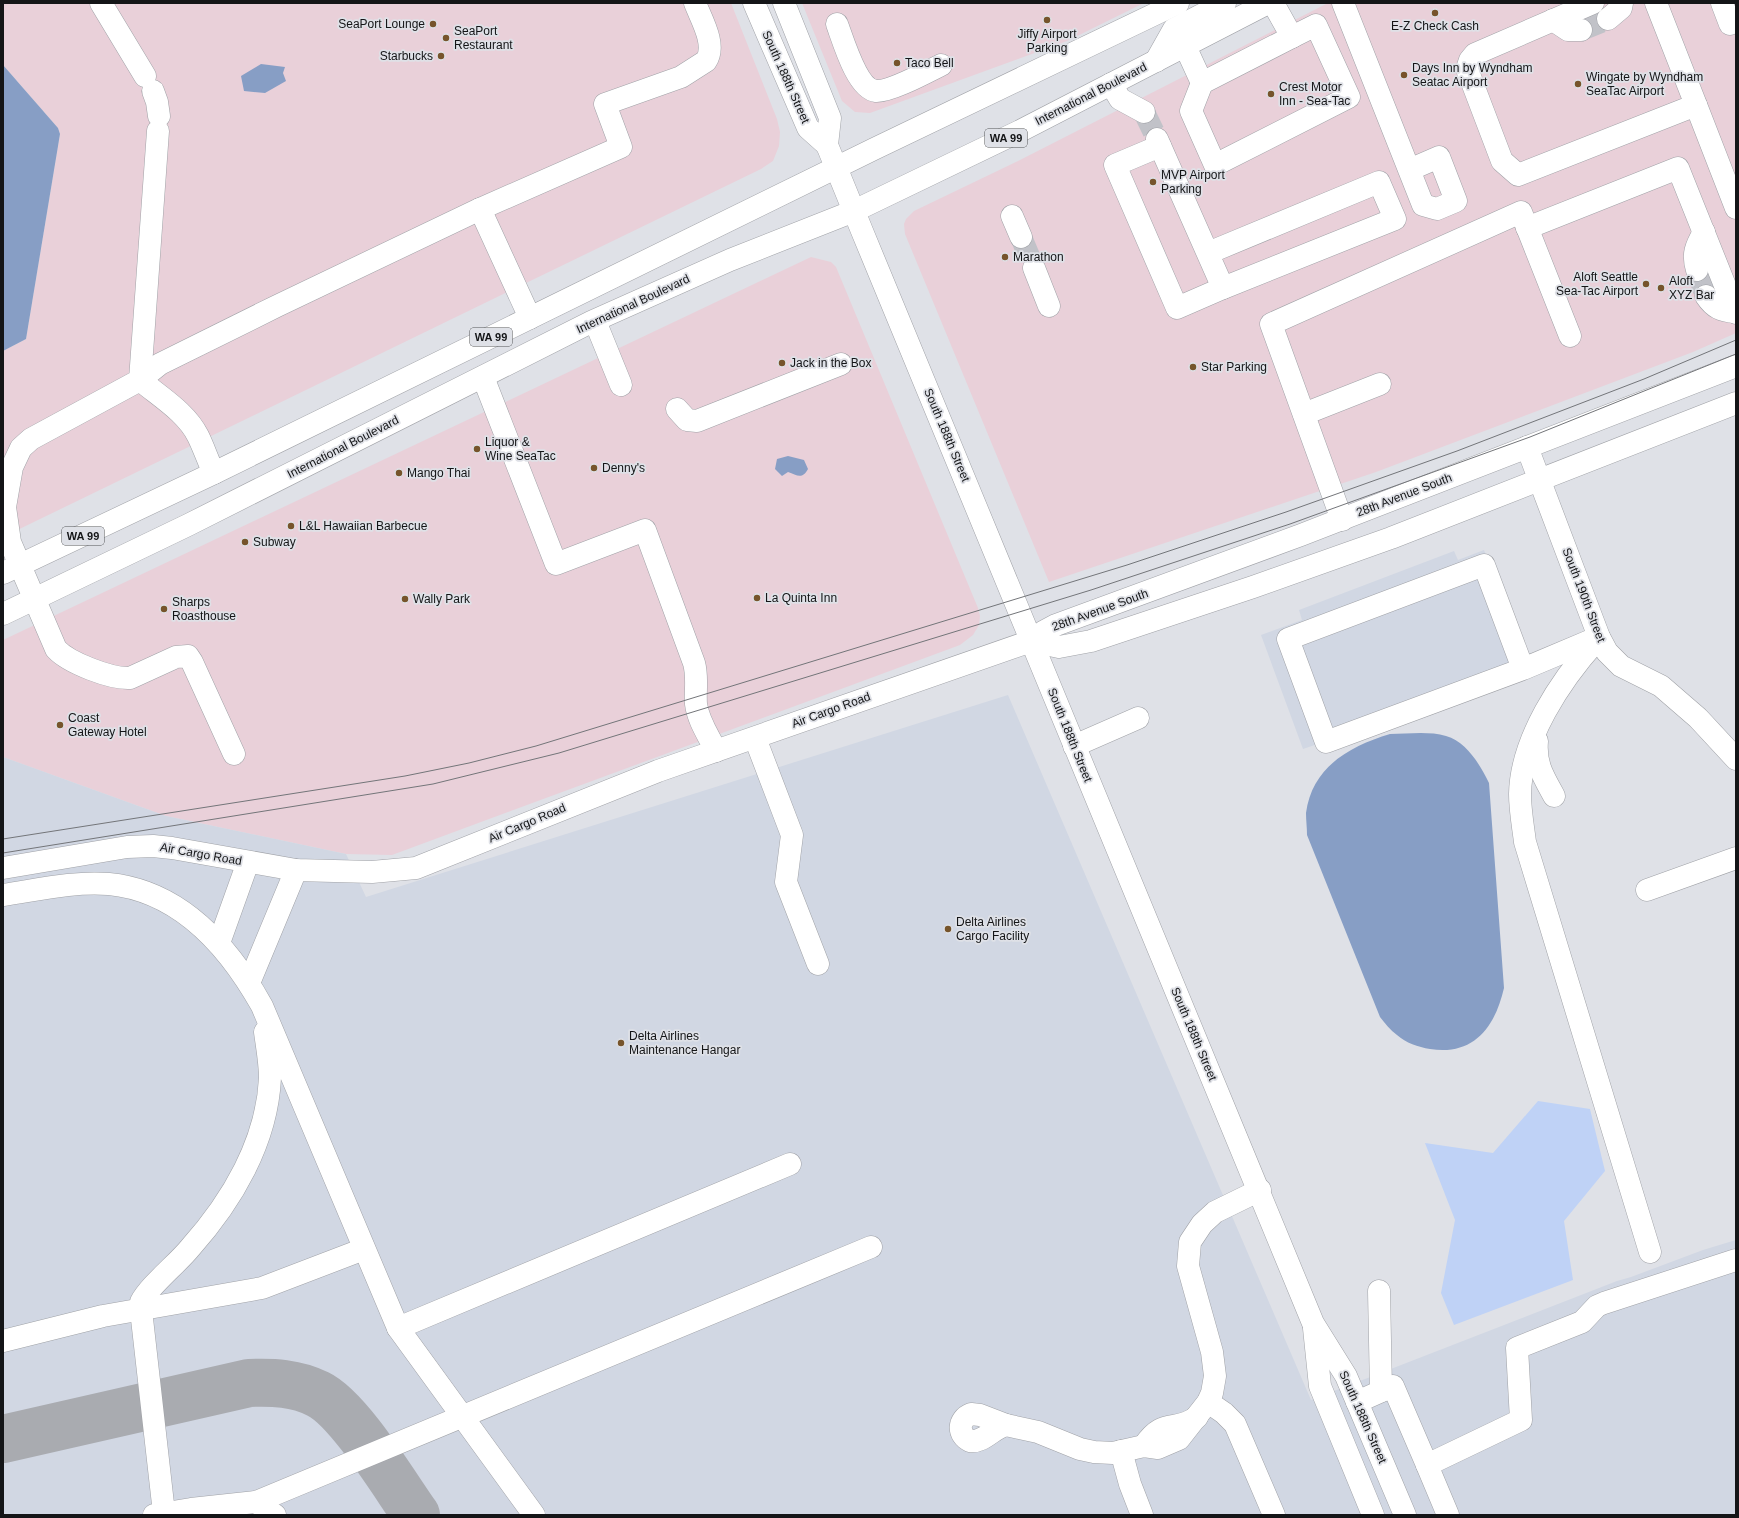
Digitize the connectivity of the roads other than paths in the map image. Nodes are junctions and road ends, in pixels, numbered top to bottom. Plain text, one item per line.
1 (101, 3) edge
2 (695, 3) edge
3 (754, 3) edge
4 (784, 3) edge
5 (1178, 3) edge
6 (1225, 3) edge
7 (1268, 3) edge
8 (1273, 3) edge
9 (1344, 3) edge
10 (1593, 3) edge
11 (1622, 3) edge
12 (1656, 3) edge
13 (1722, 3) edge
14 (1608, 19) tunnel mouth
15 (1553, 20) junction
16 (837, 24) dead end
17 (1730, 24) dead end
18 (1581, 30) tunnel mouth
19 (1292, 37) junction
20 (1185, 46) junction
21 (1156, 61) junction
22 (941, 65) dead end
23 (1202, 82) junction
24 (1111, 84) junction
25 (1696, 105) junction
26 (1144, 112) tunnel mouth
27 (827, 145) junction
28 (836, 168) junction
29 (1409, 170) dead end
30 (1736, 208) edge
31 (480, 209) junction
32 (854, 211) junction
33 (1012, 216) dead end
34 (1527, 228) junction
35 (1704, 232) junction
36 (1021, 237) tunnel mouth
37 (1208, 253) junction
38 (1034, 268) tunnel mouth
39 (1697, 270) tunnel mouth
40 (1223, 288) junction
41 (1706, 296) tunnel mouth
42 (1049, 306) dead end
43 (1736, 312) edge
44 (530, 318) junction
45 (595, 320) junction
46 (1570, 336) dead end
47 (841, 364) dead end
48 (1736, 366) edge
49 (483, 377) junction
50 (140, 380) junction
51 (1380, 384) dead end
52 (621, 385) dead end
53 (1736, 403) edge
54 (677, 409) dead end
55 (1304, 414) junction
56 (1527, 447) junction
57 (11, 456) edge
58 (214, 473) junction
59 (1539, 479) junction
60 (1342, 520) junction
61 (11, 569) edge
62 (34, 599) junction
63 (3, 614) edge
64 (1599, 637) junction
65 (1031, 640) junction
66 (1523, 669) junction
67 (1138, 718) dead end
68 (1539, 728) junction
69 (755, 738) junction
70 (1074, 746) junction
71 (716, 751) junction
72 (234, 754) dead end
73 (1736, 759) edge
74 (1554, 796) dead end
75 (1736, 858) edge
76 (248, 862) junction
77 (3, 868) edge
78 (290, 869) junction
79 (1647, 890) dead end
80 (3, 895) edge
81 (219, 943) junction
82 (818, 964) dead end
83 (247, 981) junction
84 (790, 1164) dead end
85 (1260, 1190) junction
86 (870, 1247) dead end
87 (364, 1249) junction
88 (1650, 1252) dead end
89 (1736, 1260) edge
90 (1379, 1291) dead end
91 (140, 1310) junction
92 (1313, 1323) junction
93 (398, 1328) junction
94 (3, 1341) edge
95 (1381, 1391) junction
96 (1357, 1402) junction
97 (1203, 1410) junction
98 (462, 1416) junction
99 (1006, 1425) dead end
100 (1121, 1451) junction
101 (1427, 1465) junction
102 (256, 1502) junction
103 (159, 1514) edge
104 (275, 1515) edge
105 (534, 1515) edge
106 (1142, 1515) edge
107 (1274, 1515) edge
108 (1373, 1515) edge
109 (1405, 1515) edge
110 (1448, 1515) edge

1 - 50 main road
2 - 31 main road
3 - 27 main road, South 188th Street
4 - 27 main road, South 188th Street
5 - 28 main road, WA 99
6 - 21 main road
7 - 20 main road, International Boulevard / WA 99
8 - 19 main road
9 - 29 main road
10 - 15 main road
11 - 14 main road
12 - 25 main road
13 - 17 main road
15 - 18 main road
15 - 25 main road
16 - 22 main road
19 - 23 main road
19 - 23 main road
20 - 21 main road, International Boulevard / WA 99
20 - 23 main road
21 - 24 main road, International Boulevard / WA 99
24 - 26 main road
24 - 32 main road, International Boulevard / WA 99
25 - 30 main road
27 - 28 main road, South 188th Street
28 - 32 main road, South 188th Street
28 - 44 main road, WA 99
31 - 44 main road
31 - 50 main road
32 - 45 main road, International Boulevard / WA 99
32 - 65 main road, South 188th Street
33 - 36 main road
34 - 35 main road
34 - 46 main road
34 - 55 main road
35 - 39 main road
35 - 43 main road
37 - 40 main road
37 - 40 main road
37 - 40 main road
38 - 42 main road
41 - 43 main road
44 - 58 main road, WA 99
45 - 49 main road, International Boulevard / WA 99
45 - 52 main road
47 - 54 main road
48 - 56 main road, 28th Avenue South
49 - 62 main road, International Boulevard / WA 99
49 - 71 main road
50 - 57 main road
50 - 58 main road
51 - 55 main road
53 - 59 main road, 28th Avenue South
55 - 60 main road
56 - 59 main road, South 190th Street
56 - 60 main road, 28th Avenue South
57 - 61 main road
58 - 61 main road, WA 99
59 - 64 main road, South 190th Street
59 - 65 main road, 28th Avenue South
60 - 65 main road, 28th Avenue South
61 - 62 main road
62 - 63 main road, International Boulevard / WA 99
62 - 72 main road
64 - 66 main road
64 - 68 main road
64 - 73 main road, South 190th Street
65 - 69 main road, Air Cargo Road
65 - 70 main road, South 188th Street
66 - 66 main road
67 - 70 main road
68 - 74 main road
68 - 88 main road
69 - 71 main road, Air Cargo Road
69 - 82 main road
70 - 85 main road, South 188th Street
71 - 78 main road, Air Cargo Road
75 - 79 main road
76 - 77 main road, Air Cargo Road
76 - 78 main road, Air Cargo Road
76 - 81 main road
78 - 83 main road
80 - 81 main road
81 - 83 main road
83 - 87 main road
83 - 91 main road
84 - 93 main road
85 - 92 main road, South 188th Street
85 - 97 main road
86 - 98 main road
87 - 91 main road
87 - 93 main road
89 - 101 main road
90 - 95 main road
91 - 94 main road
91 - 103 main road
92 - 96 main road, South 188th Street
92 - 108 main road, South 188th Street
93 - 98 main road
95 - 96 main road
95 - 101 main road
96 - 109 main road, South 188th Street
97 - 100 main road
97 - 107 main road
98 - 102 main road
98 - 105 main road
99 - 100 main road
100 - 106 main road
101 - 110 main road
102 - 103 main road
102 - 104 main road

